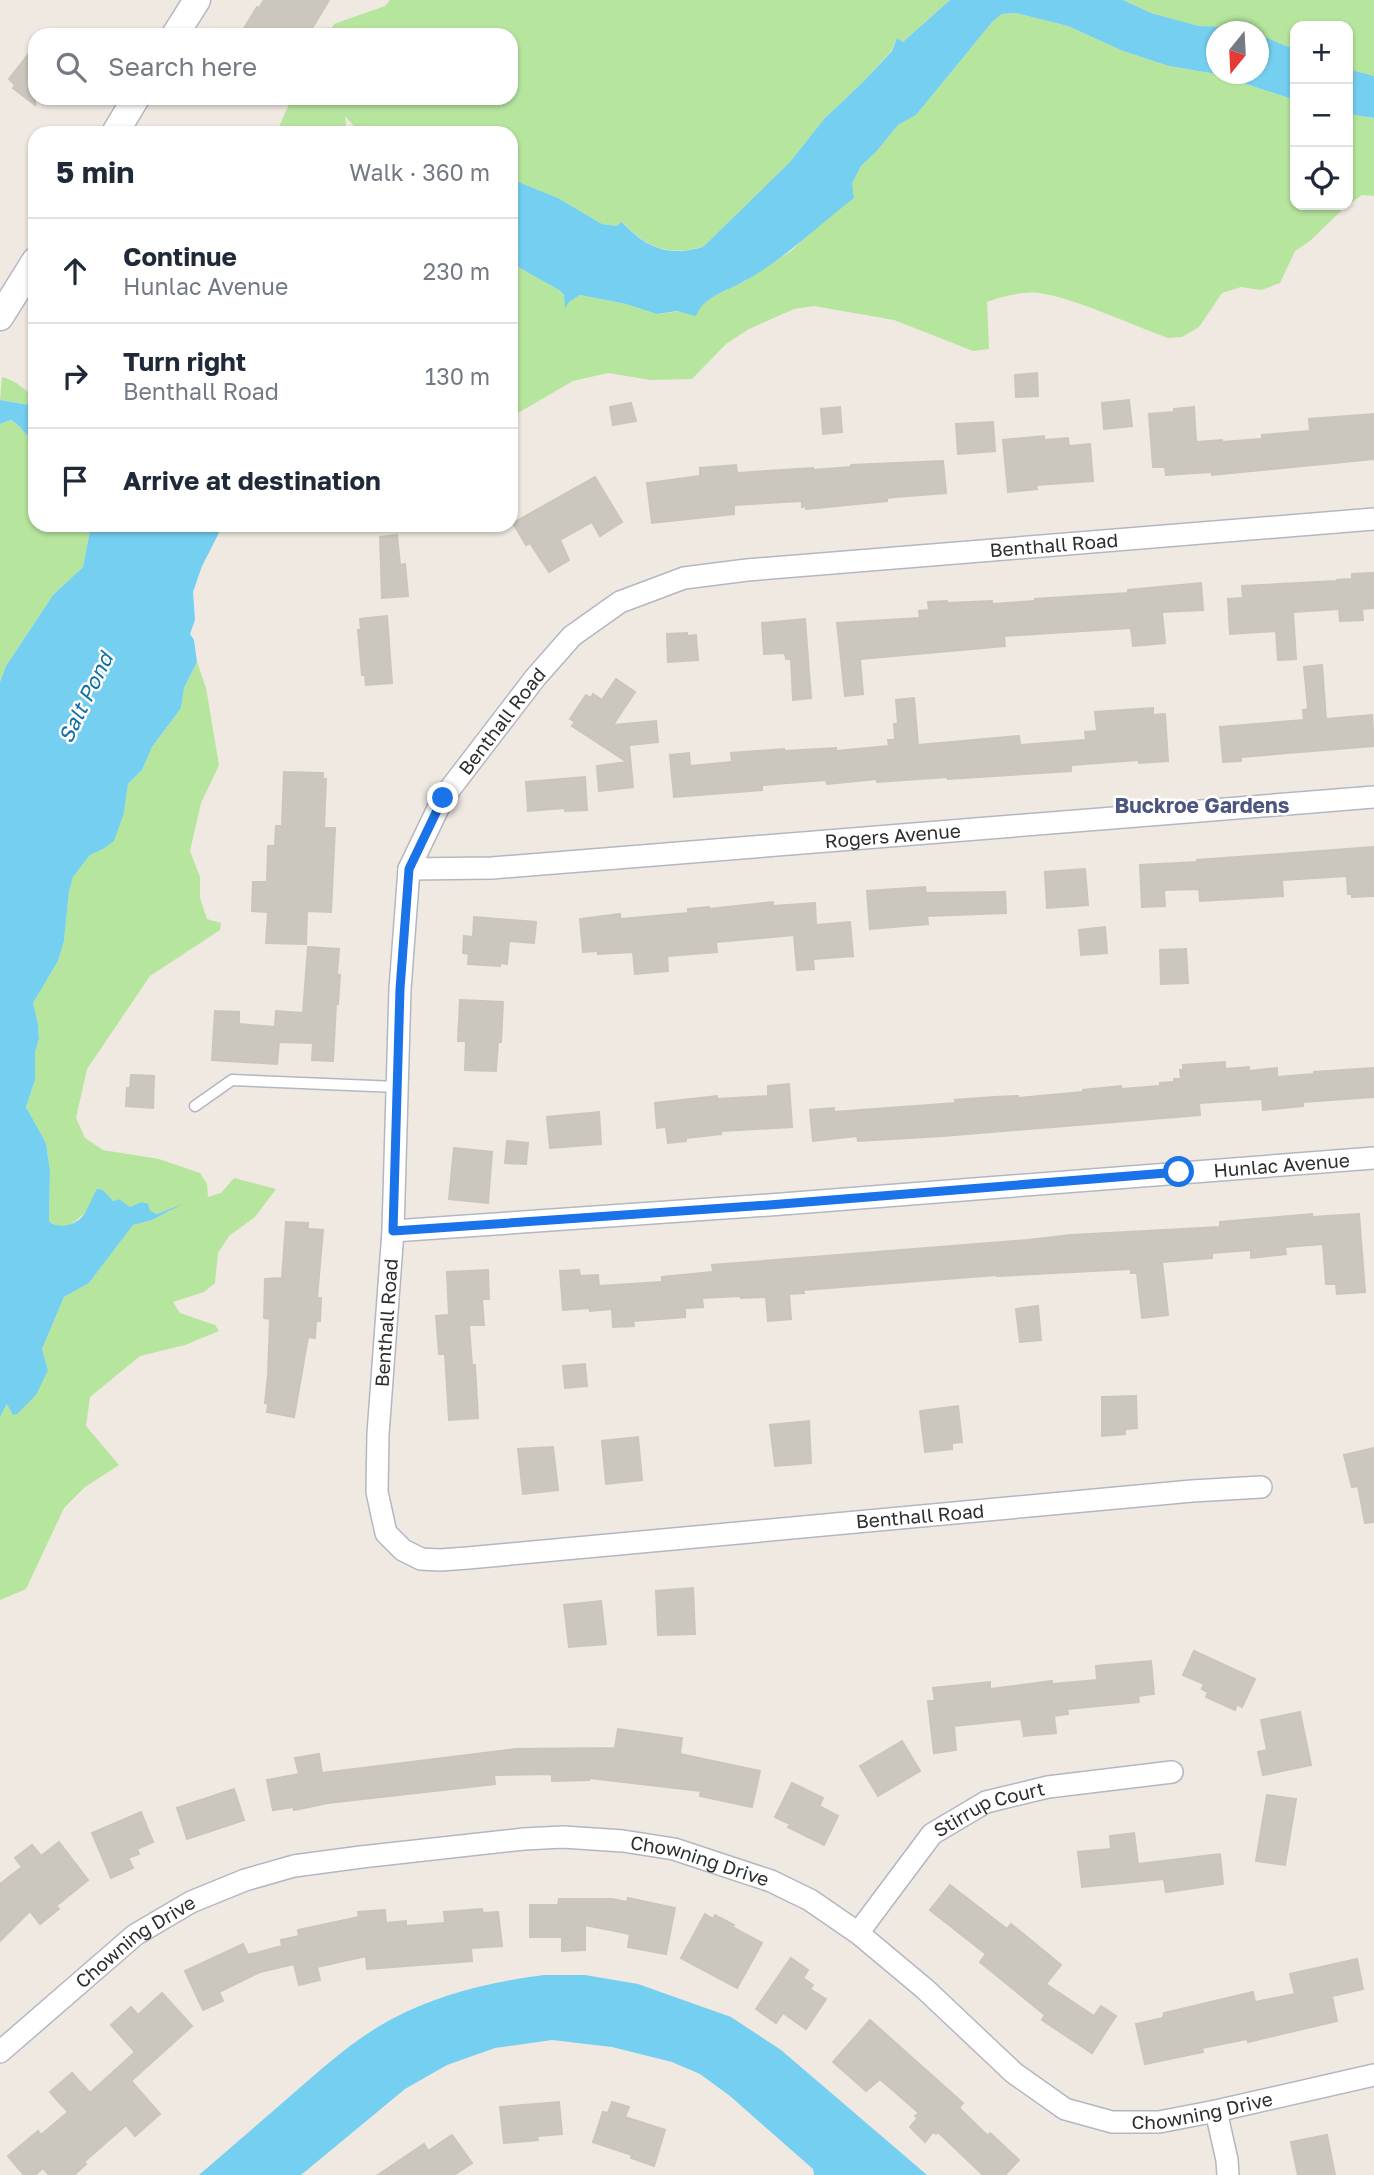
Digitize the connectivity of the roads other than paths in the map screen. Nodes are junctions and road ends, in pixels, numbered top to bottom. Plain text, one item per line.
1 (197, 0) edge
2 (179, 28) edge
3 (132, 105) edge
4 (119, 126) edge
5 (28, 272) edge
6 (0, 317) edge
7 (1374, 519) edge
8 (1374, 797) edge
9 (409, 869) junction
10 (397, 1087) junction
11 (195, 1106) dead end
12 (1374, 1158) edge
13 (393, 1231) junction
14 (1261, 1487) dead end
15 (1172, 1772) dead end
16 (858, 1933) junction
17 (0, 2052) edge
18 (1374, 2075) edge
19 (1216, 2111) junction
20 (1228, 2175) edge

1 - 2 street
3 - 4 street
5 - 6 street
7 - 9 street, Benthall Road
8 - 9 street, Rogers Avenue
9 - 10 street, Benthall Road
10 - 11 lane
10 - 13 street, Benthall Road
12 - 13 street, Hunlac Avenue
13 - 14 street, Benthall Road
15 - 16 street, Stirrup Court
16 - 17 street, Chowning Drive
16 - 19 street, Chowning Drive
18 - 19 street, Chowning Drive
19 - 20 street

